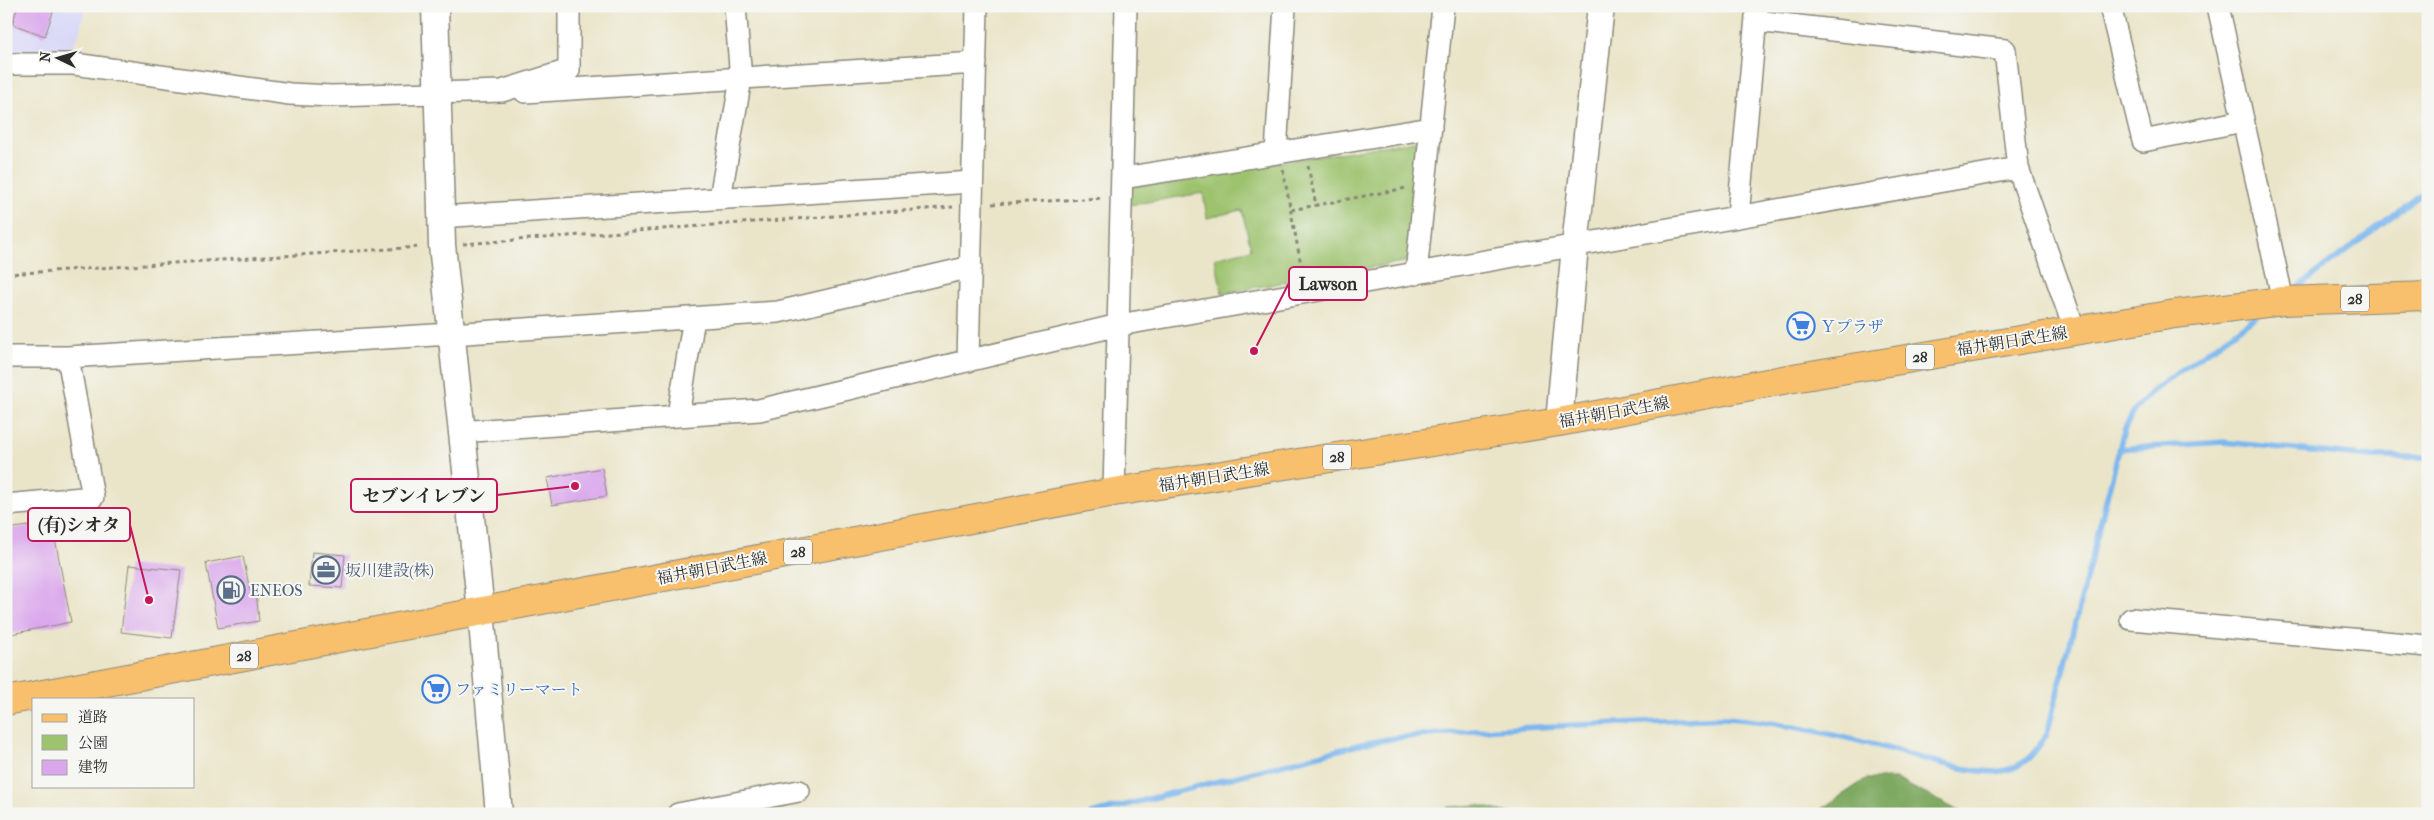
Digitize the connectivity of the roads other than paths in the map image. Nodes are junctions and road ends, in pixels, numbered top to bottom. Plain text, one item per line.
1 (435, 6) edge
2 (569, 6) edge
3 (735, 6) edge
4 (977, 6) edge
5 (1126, 6) edge
6 (1285, 6) edge
7 (1443, 6) edge
8 (1602, 6) edge
9 (2110, 6) edge
10 (2218, 6) edge
11 (1757, 14) edge
12 (976, 63) junction
13 (6, 64) edge
14 (741, 79) junction
15 (502, 91) junction
16 (437, 95) junction
17 (2243, 121) junction
18 (1431, 128) junction
19 (1279, 161) junction
20 (2018, 168) junction
21 (972, 182) junction
22 (1123, 187) junction
23 (720, 198) junction
24 (1738, 216) junction
25 (440, 217) junction
26 (1575, 246) junction
27 (970, 267) junction
28 (1416, 274) junction
29 (2428, 296) edge
30 (2283, 301) junction
31 (694, 318) junction
32 (1119, 325) junction
33 (2075, 331) junction
34 (451, 334) junction
35 (68, 356) junction
36 (6, 357) edge
37 (968, 361) junction
38 (678, 415) junction
39 (1559, 422) junction
40 (460, 432) junction
41 (1114, 492) junction
42 (6, 505) edge
43 (481, 611) junction
44 (2131, 620) dead end
45 (2428, 646) edge
46 (6, 701) edge
47 (799, 791) dead end
48 (499, 814) edge
49 (678, 814) edge

1 - 16 street
2 - 15 street
3 - 14 street
4 - 12 street
5 - 22 street
6 - 19 street
7 - 18 street
8 - 26 street
9 - 17 street
10 - 17 street
11 - 20 street
11 - 24 street
12 - 14 street
12 - 21 street
13 - 16 street
14 - 15 street
14 - 23 street
15 - 16 street
16 - 25 street
17 - 30 street
18 - 19 street
18 - 28 street
19 - 22 street
20 - 24 street
20 - 33 street
21 - 23 street
21 - 27 street
22 - 32 street
23 - 25 street
24 - 26 street
25 - 34 street
26 - 28 street
26 - 39 street
27 - 31 street
27 - 37 street
28 - 32 street
29 - 30 main road, 福井朝日武生線 / 28
30 - 33 main road, 福井朝日武生線 / 28
31 - 34 street
31 - 38 street
32 - 37 street
32 - 41 street
33 - 39 main road, 福井朝日武生線 / 28
34 - 35 street
34 - 40 street
35 - 36 street
35 - 42 street
37 - 38 street
38 - 40 street
39 - 41 main road, 福井朝日武生線 / 28
40 - 43 street
41 - 43 main road, 福井朝日武生線 / 28
43 - 46 main road, 福井朝日武生線 / 28
43 - 48 street
44 - 45 street
47 - 49 street

